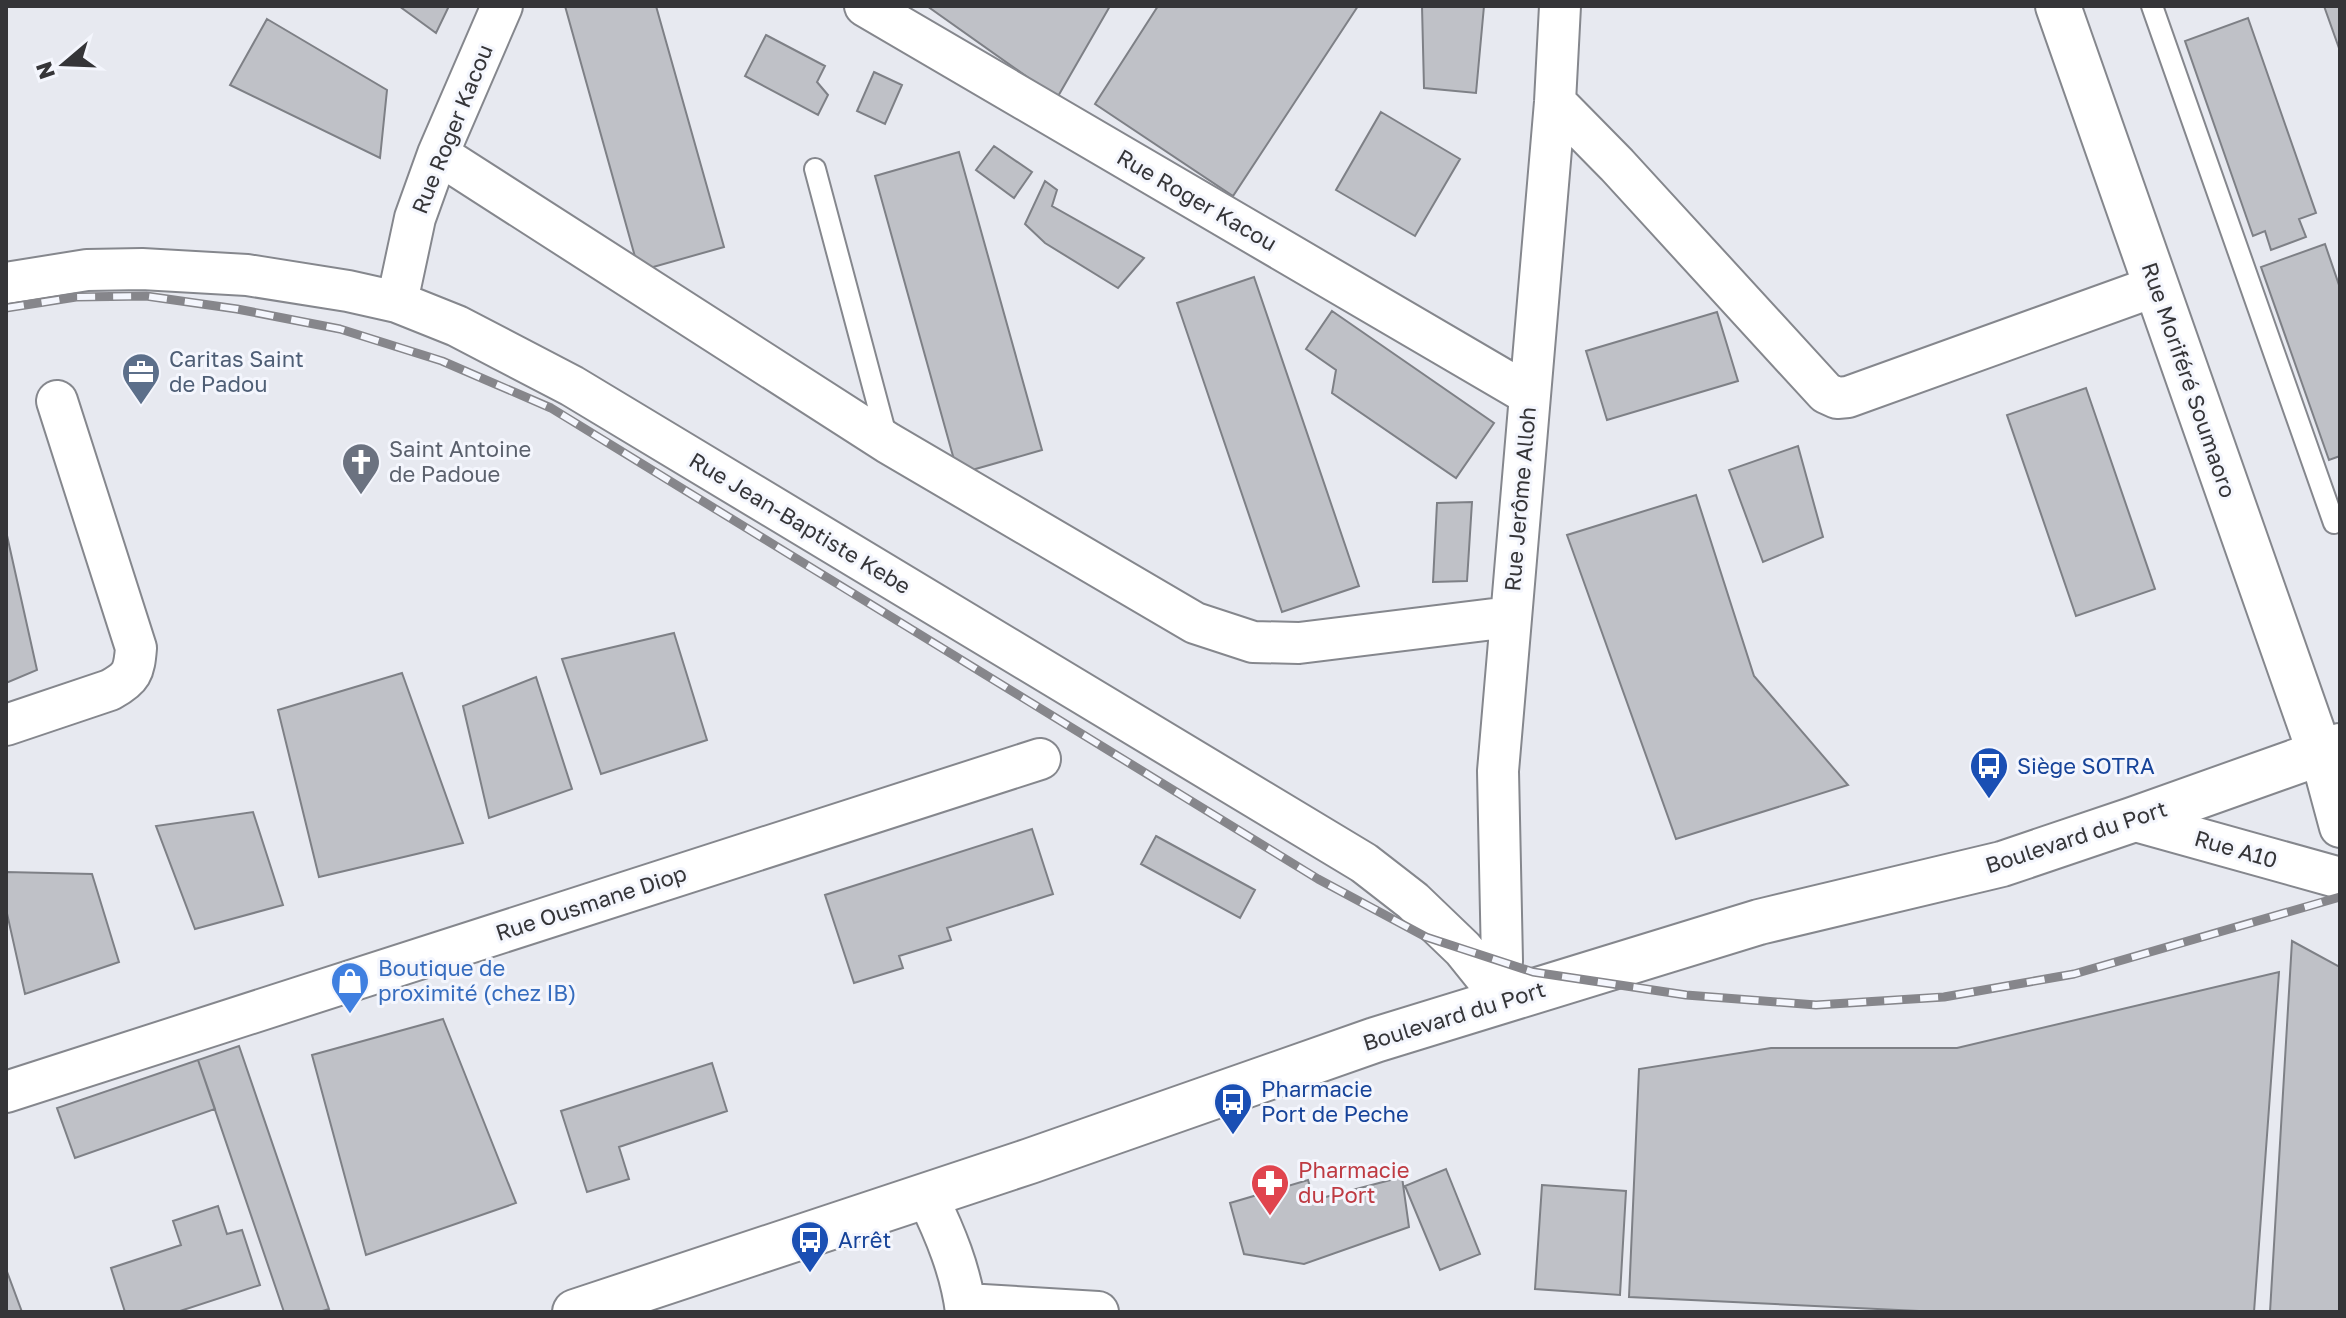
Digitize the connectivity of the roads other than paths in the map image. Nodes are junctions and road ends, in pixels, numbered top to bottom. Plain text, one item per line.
1 (502, 6) edge
2 (865, 6) edge
3 (1560, 6) edge
4 (2152, 6) edge
5 (2065, 8) edge
6 (1555, 102) junction
7 (438, 154) junction
8 (815, 169) dead end
9 (6, 283) edge
10 (2156, 286) junction
11 (397, 302) junction
12 (1528, 394) junction
13 (57, 401) dead end
14 (888, 443) junction
15 (2334, 523) dead end
16 (1510, 617) junction
17 (6, 725) edge
18 (2330, 750) edge
19 (1040, 759) dead end
20 (2132, 820) junction
21 (2340, 827) edge
22 (2340, 878) edge
23 (1500, 996) junction
24 (6, 1092) edge
25 (927, 1196) junction
26 (966, 1308) edge
27 (575, 1312) edge
28 (1098, 1312) edge

1 - 7 street, Rue Roger Kacou
2 - 12 street, Rue Roger Kacou
3 - 6 street, Rue Jerôme Alloh
4 - 15 lane
5 - 10 main road, Rue Moriféré Soumaoro
6 - 10 street
6 - 12 street, Rue Jerôme Alloh
7 - 11 street, Rue Roger Kacou
7 - 14 street
8 - 14 lane
9 - 11 street, Rue Jean-Baptiste Kebe
10 - 18 main road, Rue Moriféré Soumaoro
11 - 23 street, Rue Jean-Baptiste Kebe
12 - 16 street, Rue Jerôme Alloh
13 - 17 street
14 - 16 street
16 - 23 street, Rue Jerôme Alloh
18 - 20 main road, Boulevard du Port
18 - 21 street
19 - 24 street, Rue Ousmane Diop
20 - 22 street, Rue A10
20 - 23 main road, Boulevard du Port
23 - 25 main road, Boulevard du Port
25 - 26 street
25 - 27 main road, Boulevard du Port
26 - 28 street

